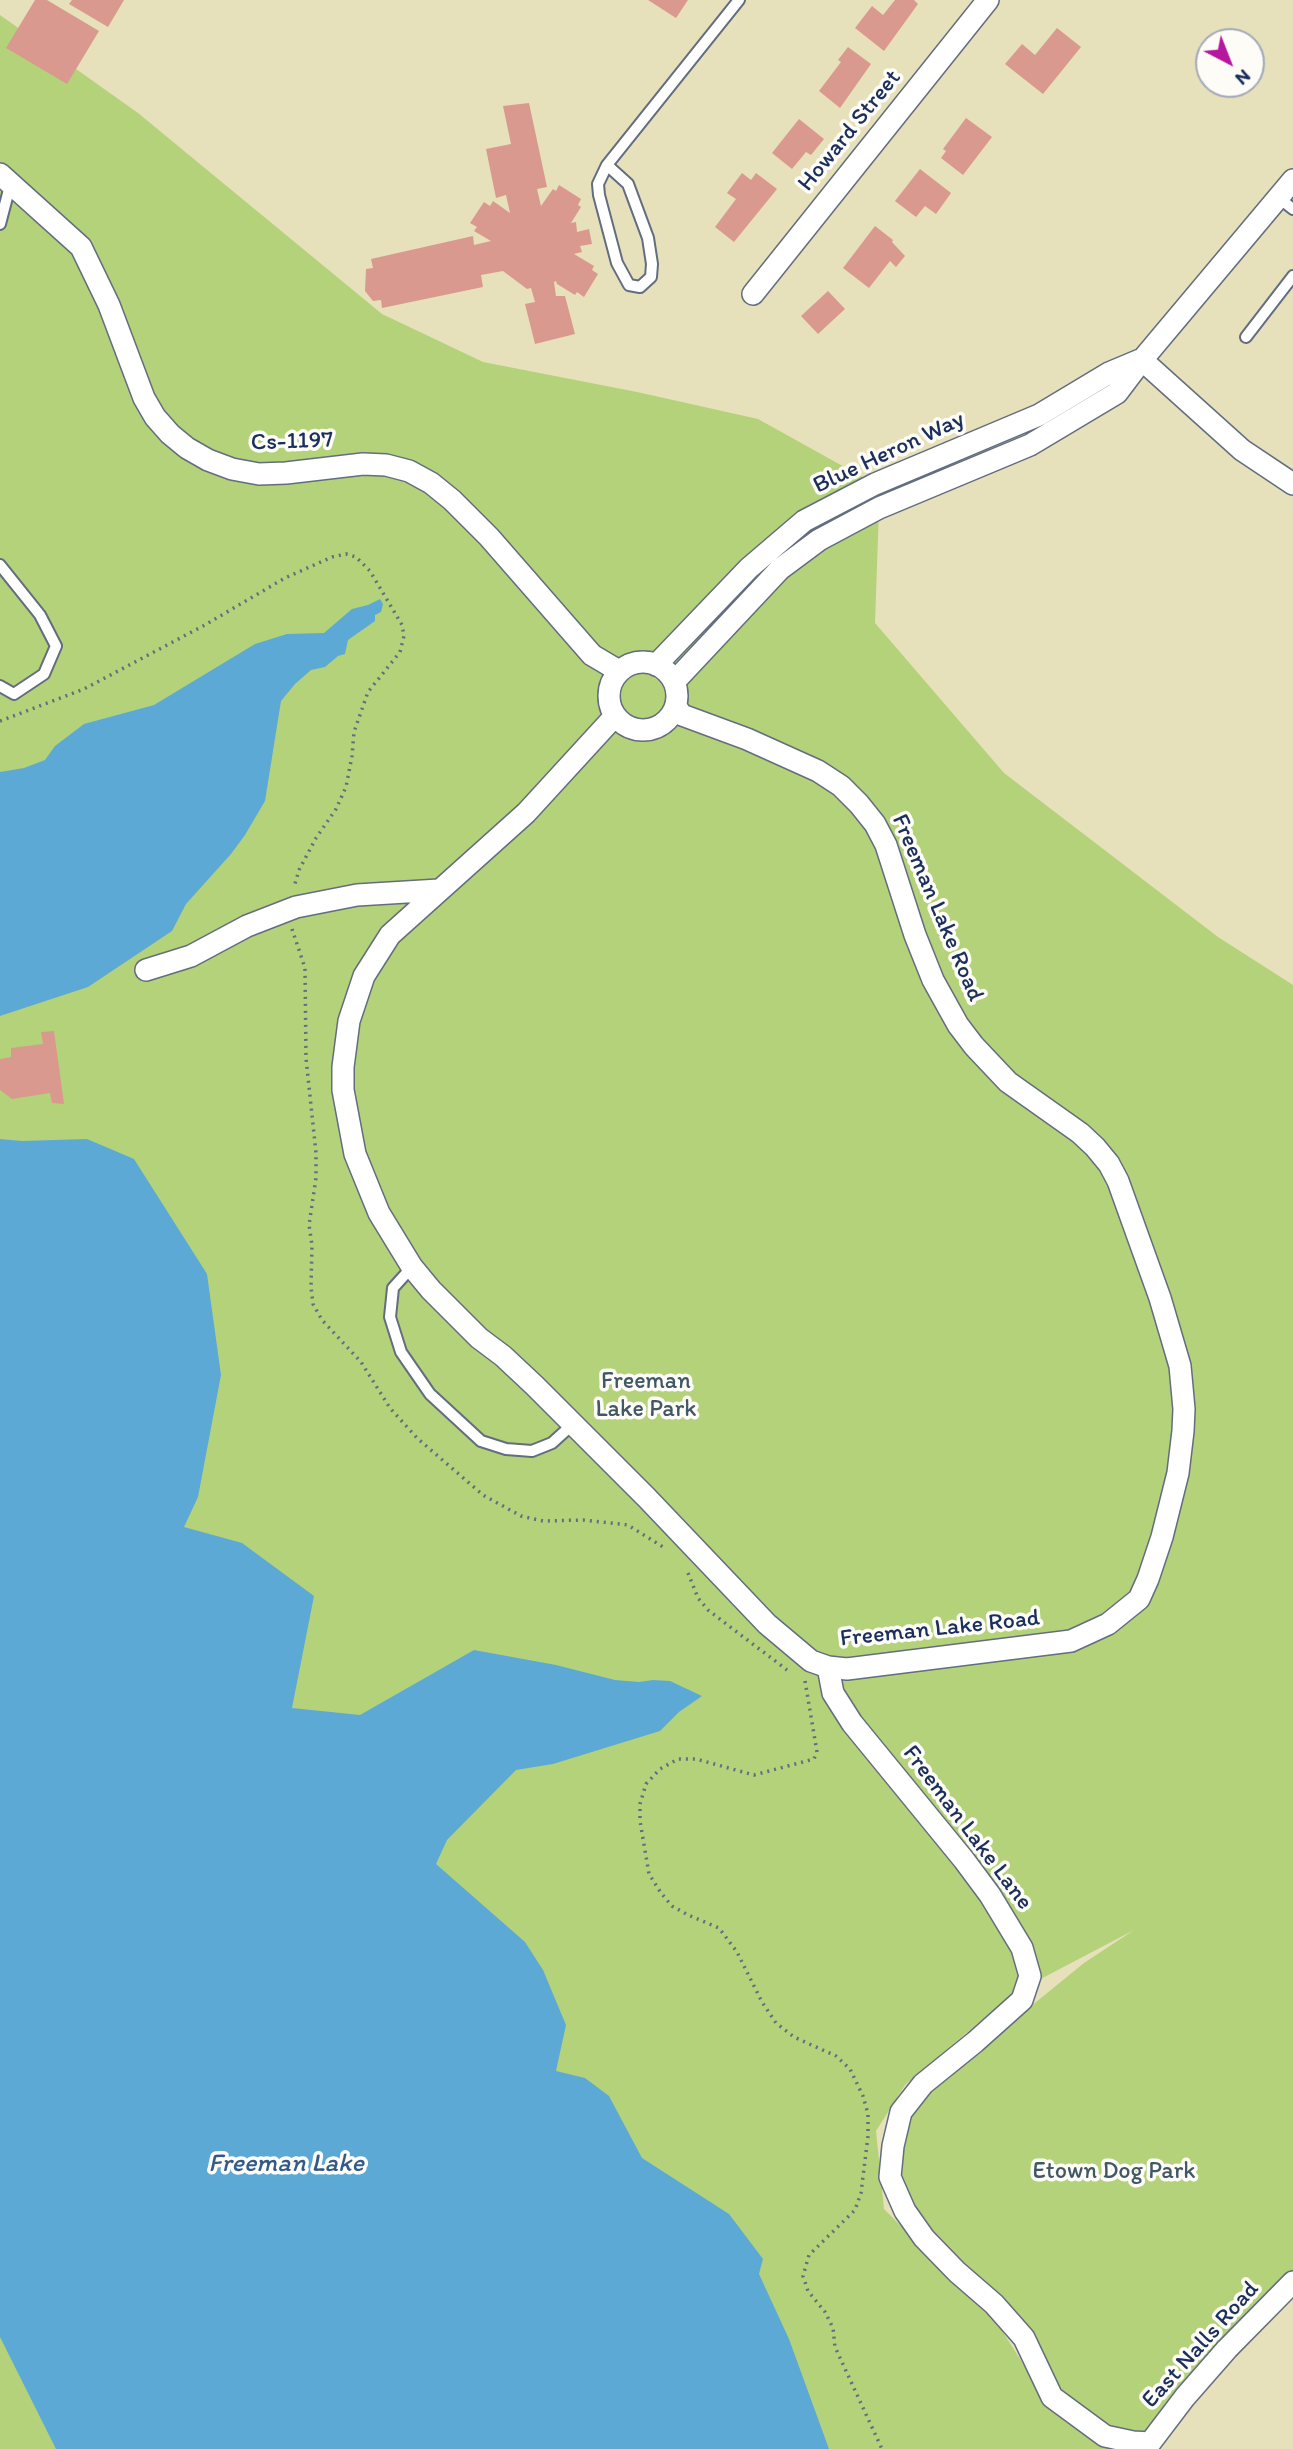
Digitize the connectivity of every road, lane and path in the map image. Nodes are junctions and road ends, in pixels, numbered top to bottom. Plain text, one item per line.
1 (739, 0) edge
2 (988, 0) edge
3 (607, 165) junction
4 (5, 178) edge
5 (1293, 180) edge
6 (1286, 203) edge
7 (0, 223) edge
8 (1293, 276) edge
9 (753, 294) dead end
10 (1247, 337) dead end
11 (1142, 359) junction
12 (1293, 484) edge
13 (0, 565) edge
14 (656, 664) junction
15 (619, 671) junction
16 (674, 682) junction
17 (0, 686) edge
18 (676, 707) junction
19 (614, 717) junction
20 (0, 721) edge
21 (439, 890) junction
22 (291, 909) junction
23 (146, 970) dead end
24 (412, 1267) junction
25 (573, 1424) junction
26 (671, 1552) dead end
27 (684, 1567) dead end
28 (828, 1667) junction
29 (790, 1672) dead end
30 (797, 1676) dead end
31 (1293, 2282) edge
32 (1148, 2446) edge
33 (882, 2449) edge

1 - 3 lane
2 - 9 street, Howard Street
3 - 3 lane
4 - 7 lane
4 - 15 street, Cs-1197
5 - 6 street, Blue Heron Way
6 - 11 street, Blue Heron Way
8 - 10 lane
11 - 12 street
11 - 14 street, Blue Heron Way
11 - 16 street, Blue Heron Way
13 - 17 lane
14 - 15 street
14 - 16 street
15 - 19 street
16 - 18 street
18 - 19 street
18 - 28 street, Freeman Lake Road
19 - 21 street, Freeman Lake Road
20 - 22 path
21 - 22 street
21 - 24 street, Freeman Lake Road
22 - 23 street
22 - 26 path
24 - 25 street, Freeman Lake Road
24 - 25 lane
25 - 28 street, Freeman Lake Road
27 - 29 path
28 - 32 street, Freeman Lake Lane
30 - 33 path
31 - 32 street, East Nalls Road

